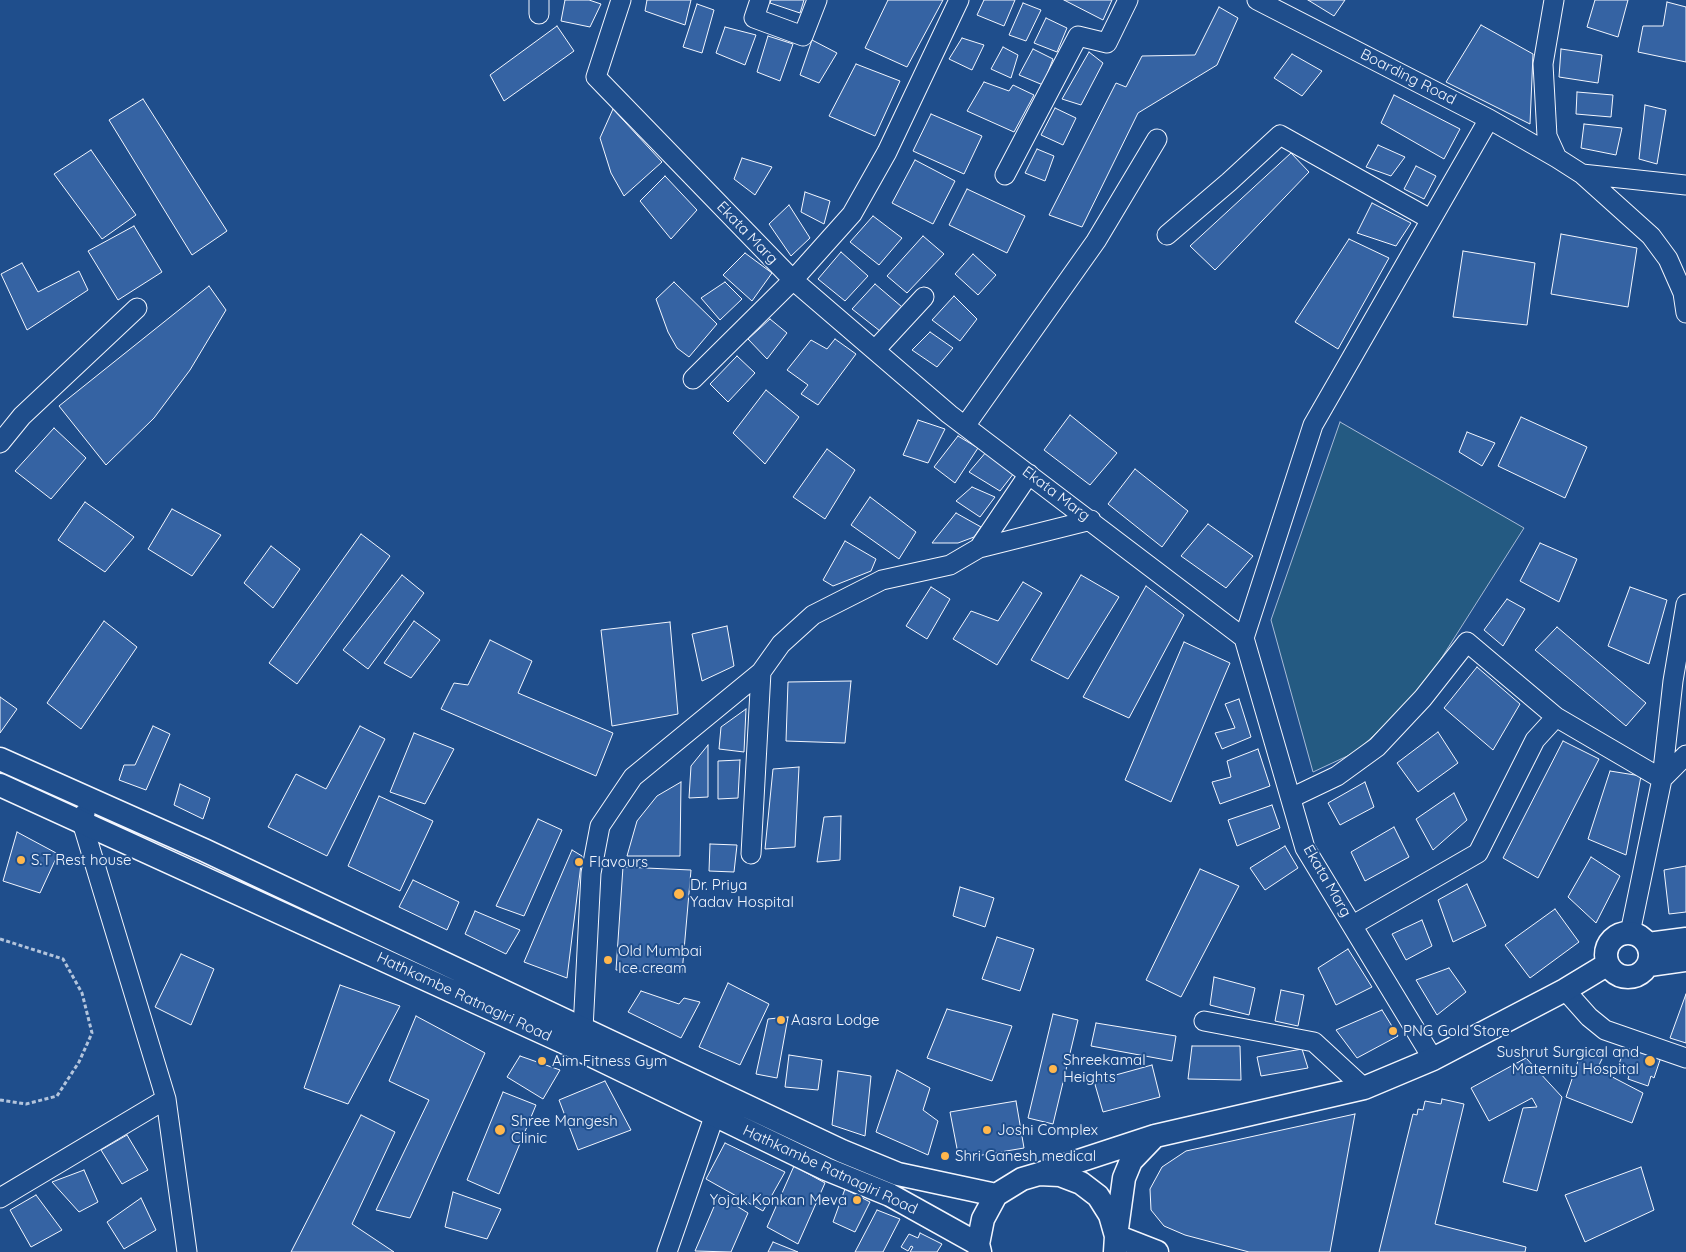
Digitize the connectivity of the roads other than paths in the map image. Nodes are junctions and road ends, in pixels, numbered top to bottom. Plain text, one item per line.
1 (621, 0) edge
2 (760, 0) edge
3 (817, 0) edge
4 (959, 0) edge
5 (1128, 0) edge
6 (1554, 0) edge
7 (1263, 1) edge
8 (1489, 119) junction
9 (1157, 139) dead end
10 (1557, 158) junction
11 (1582, 174) junction
12 (1005, 175) dead end
13 (1686, 185) edge
14 (1430, 219) junction
15 (1167, 234) dead end
16 (793, 280) junction
17 (924, 297) dead end
18 (137, 308) dead end
19 (1686, 313) edge
20 (875, 350) junction
21 (693, 378) dead end
22 (965, 426) junction
23 (0, 443) edge
24 (1029, 474) junction
25 (1091, 520) junction
26 (979, 548) junction
27 (1686, 604) edge
28 (1244, 638) junction
29 (761, 672) junction
30 (1556, 717) junction
31 (1686, 755) edge
32 (0, 759) edge
33 (1662, 779) junction
34 (0, 785) edge
35 (1291, 798) junction
36 (91, 799) junction
37 (82, 822) junction
38 (751, 854) dead end
39 (1353, 926) junction
40 (1686, 939) edge
41 (1642, 947) junction
42 (1686, 960) edge
43 (1608, 964) junction
44 (1564, 990) junction
45 (1204, 1021) dead end
46 (583, 1029) junction
47 (1686, 1058) edge
48 (1433, 1059) junction
49 (1364, 1088) junction
50 (166, 1099) junction
51 (714, 1117) junction
52 (1155, 1136) junction
53 (1039, 1174) junction
54 (996, 1195) junction
55 (0, 1198) edge
56 (1115, 1244) edge
57 (979, 1248) edge
58 (187, 1252) edge
59 (667, 1252) edge
60 (1157, 1252) edge

1 - 16 street, Ekata Marg
2 - 3 street
4 - 16 street
5 - 12 street
6 - 10 street
7 - 8 street, Boarding Road
8 - 10 street, Boarding Road
8 - 14 street
9 - 22 street
10 - 11 street, Boarding Road
11 - 13 street
11 - 19 street, Boarding Road
14 - 15 street
14 - 28 street
16 - 20 street, Ekata Marg
16 - 21 street
17 - 20 street
18 - 23 street
20 - 22 street, Ekata Marg
22 - 24 street, Ekata Marg
24 - 25 street, Ekata Marg
24 - 26 street
25 - 26 street
25 - 28 street, Ekata Marg
26 - 29 street
27 - 33 street
28 - 35 street, Ekata Marg
29 - 38 street
29 - 46 street
30 - 33 street
30 - 35 street
30 - 39 street
31 - 33 street
32 - 36 main road
33 - 41 street
34 - 37 main road, Hathkambe Ratnagiri Road
35 - 39 street, Ekata Marg
36 - 37 street
36 - 46 main road
37 - 50 street
37 - 51 main road, Hathkambe Ratnagiri Road
39 - 48 street, Ekata Marg
40 - 41 main road
41 - 42 main road
41 - 43 main road
41 - 43 main road
43 - 44 main road
44 - 47 street
44 - 48 main road
45 - 49 street
46 - 54 main road
48 - 49 main road
49 - 52 main road
50 - 55 street
50 - 58 street
51 - 57 main road, Hathkambe Ratnagiri Road
51 - 59 street
52 - 53 main road
52 - 56 main road
53 - 54 main road
53 - 56 main road
54 - 57 main road
56 - 60 main road

